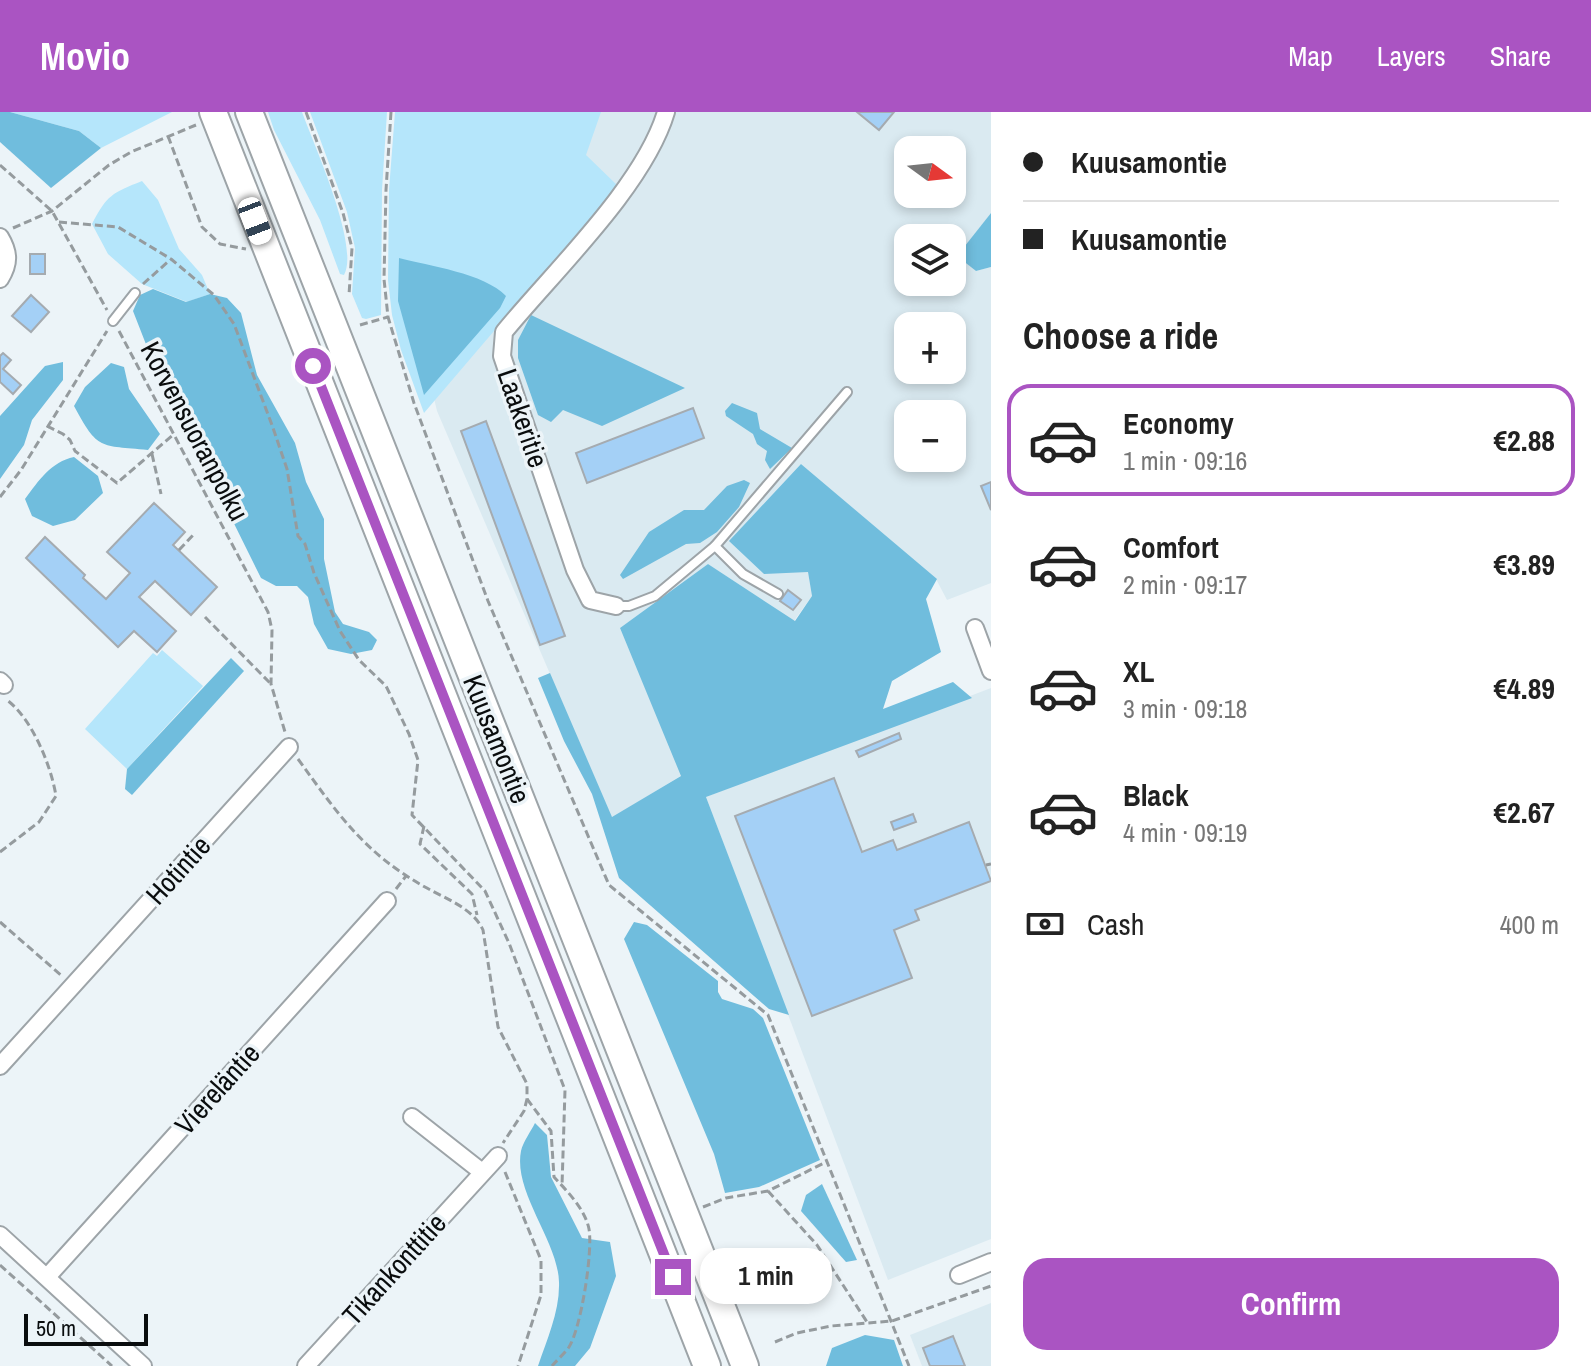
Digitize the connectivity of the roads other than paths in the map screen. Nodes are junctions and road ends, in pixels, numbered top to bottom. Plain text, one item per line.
1 (249, 112) edge
2 (666, 112) edge
3 (204, 118) edge
4 (7, 232) edge
5 (0, 279) edge
6 (135, 293) road end
7 (113, 321) road end
8 (847, 392) dead end
9 (715, 546) junction
10 (778, 594) dead end
11 (616, 606) joint
12 (975, 628) dead end
13 (991, 671) edge
14 (289, 747) road end
15 (387, 901) dead end
16 (0, 1066) edge
17 (412, 1117) dead end
18 (498, 1156) road end
19 (482, 1172) junction
20 (0, 1235) edge
21 (991, 1262) edge
22 (959, 1275) dead end
23 (47, 1277) junction
24 (143, 1366) edge
25 (306, 1366) edge
26 (707, 1366) edge
27 (745, 1366) edge

1 - 27 highway, Kuusamontie
2 - 11 street, Laakeritie
3 - 26 highway, Kuusamontie
4 - 5 street
6 - 7 lane
8 - 9 lane
9 - 10 lane
9 - 11 lane
12 - 13 street
14 - 16 street, Hotintie
15 - 23 street, Viereläntie
17 - 19 street
18 - 19 street, Tikankonttitie
19 - 25 street, Tikankonttitie
20 - 23 street
21 - 22 street
23 - 24 street

